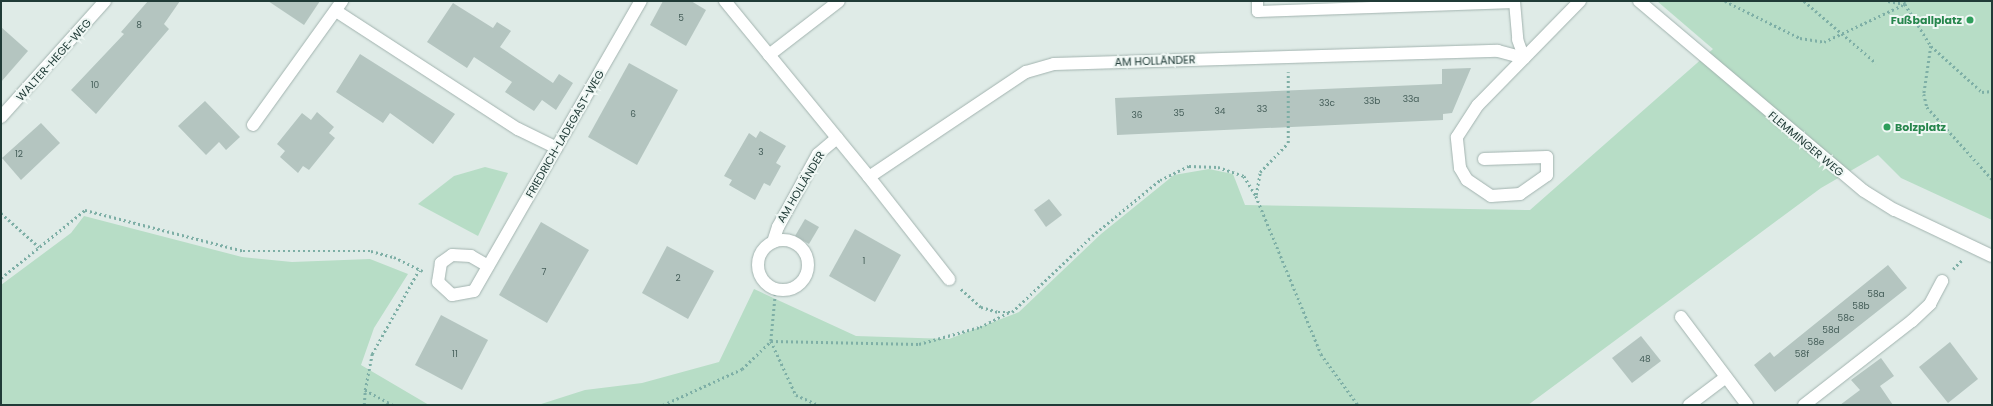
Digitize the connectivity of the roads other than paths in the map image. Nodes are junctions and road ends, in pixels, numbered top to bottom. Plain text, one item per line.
1 (105, 1) edge
2 (641, 1) edge
3 (725, 1) edge
4 (839, 1) edge
5 (1257, 1) edge
6 (1514, 1) edge
7 (1580, 1) edge
8 (1639, 1) edge
9 (339, 6) edge
10 (769, 55) junction
11 (1524, 58) junction
12 (1, 117) edge
13 (253, 125) dead end
14 (837, 138) junction
15 (557, 148) junction
16 (1484, 160) dead end
17 (869, 177) junction
18 (773, 242) junction
19 (1992, 256) edge
20 (488, 266) junction
21 (949, 280) road end
22 (1942, 281) road end
23 (1681, 317) dead end
24 (1726, 376) junction
25 (1689, 405) edge
26 (1747, 405) edge
27 (1804, 405) edge

1 - 12 street, WALTER-HEGE-WEG
2 - 15 street, FRIEDRICH-LADEGAST-WEG
3 - 10 street
4 - 10 street
5 - 6 lane
6 - 11 lane
7 - 11 street
8 - 19 street, FLEMMINGER WEG
9 - 13 street
9 - 15 street
10 - 14 street
11 - 16 street
11 - 17 street, AM HOLLÄNDER
14 - 17 street
14 - 18 street, AM HOLLÄNDER
15 - 20 street, FRIEDRICH-LADEGAST-WEG
17 - 21 street
18 - 18 street, AM HOLLÄNDER
20 - 20 street, FRIEDRICH-LADEGAST-WEG
22 - 27 street
23 - 24 street
24 - 25 street
24 - 26 street

